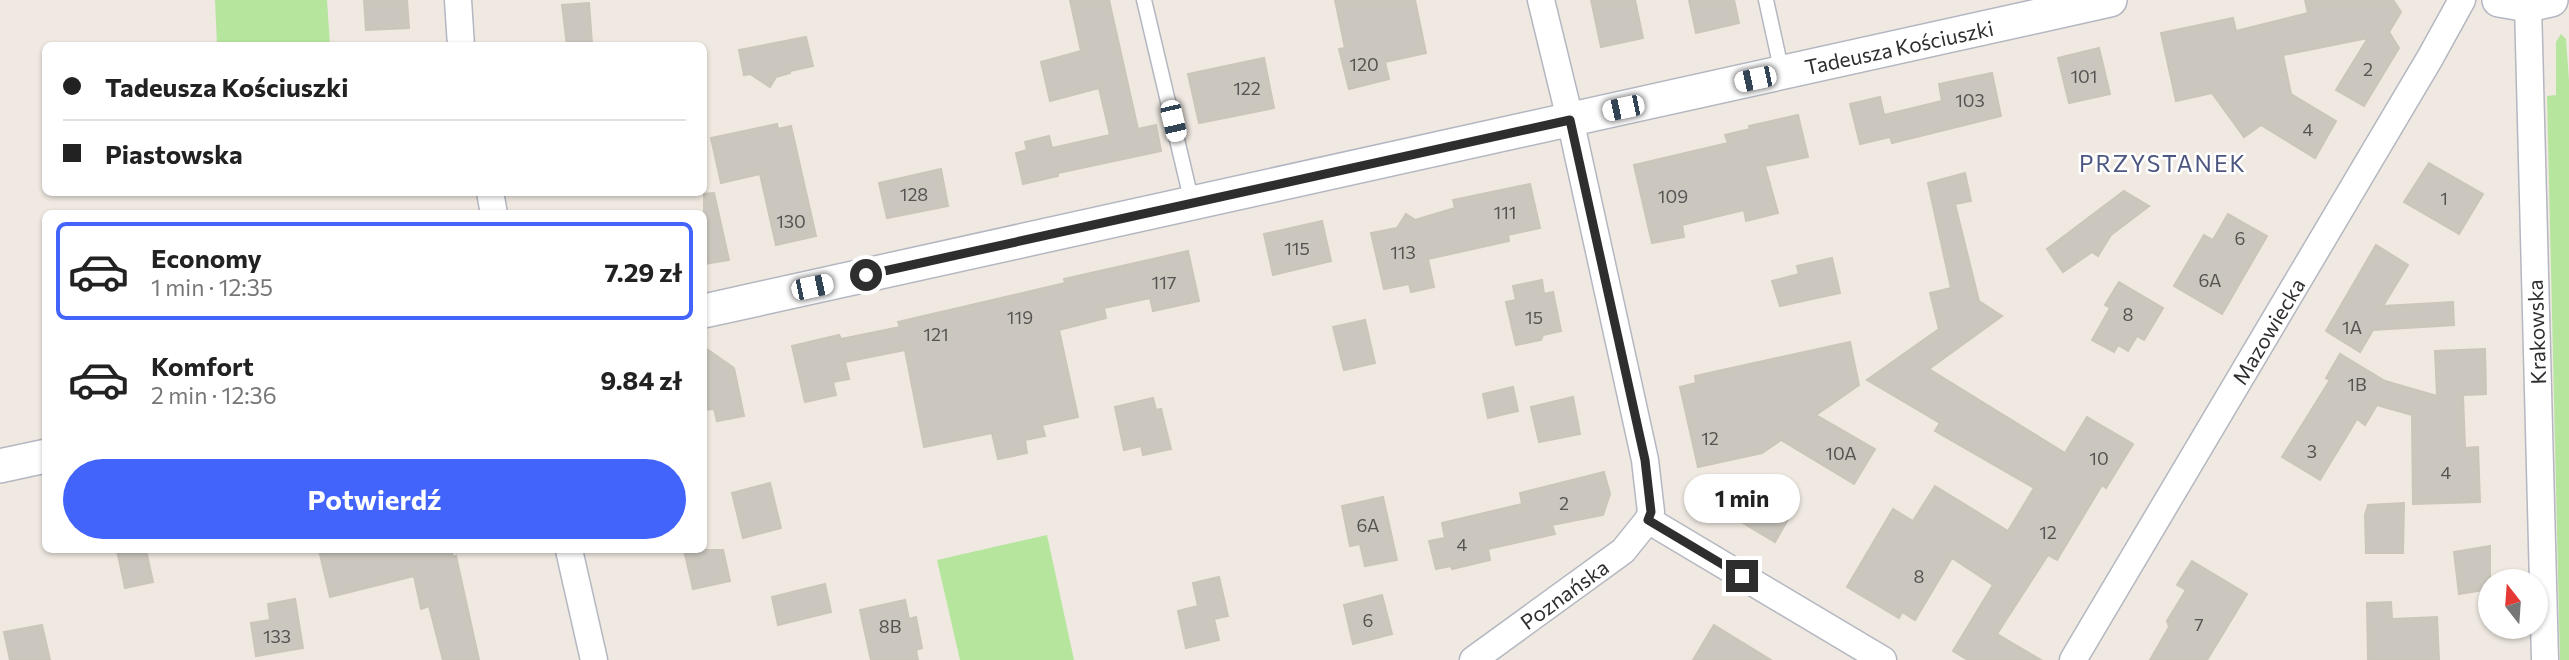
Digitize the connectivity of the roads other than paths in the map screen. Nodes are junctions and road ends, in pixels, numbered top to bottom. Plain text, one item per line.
1 (457, 0) edge
2 (1144, 0) edge
3 (1541, 0) edge
4 (1766, 0) edge
5 (2110, 0) edge
6 (2462, 0) edge
7 (2526, 2) edge
8 (461, 42) edge
9 (1782, 73) junction
10 (1570, 120) junction
11 (1192, 203) junction
12 (707, 310) edge
13 (42, 457) edge
14 (0, 466) edge
15 (1648, 520) junction
16 (570, 553) edge
17 (594, 660) edge
18 (1473, 660) edge
19 (1883, 660) edge
20 (2073, 660) edge
21 (2545, 660) edge

1 - 8 street
2 - 11 lane
3 - 10 street
4 - 9 lane
5 - 9 street, Tadeusza Kościuszki
6 - 20 street, Mazowiecka
7 - 21 street, Krakowska
9 - 10 street, Tadeusza Kościuszki
10 - 11 street, Tadeusza Kościuszki
10 - 15 street
11 - 12 street, Tadeusza Kościuszki
13 - 14 street
15 - 18 street, Poznańska
15 - 19 street
16 - 17 street

